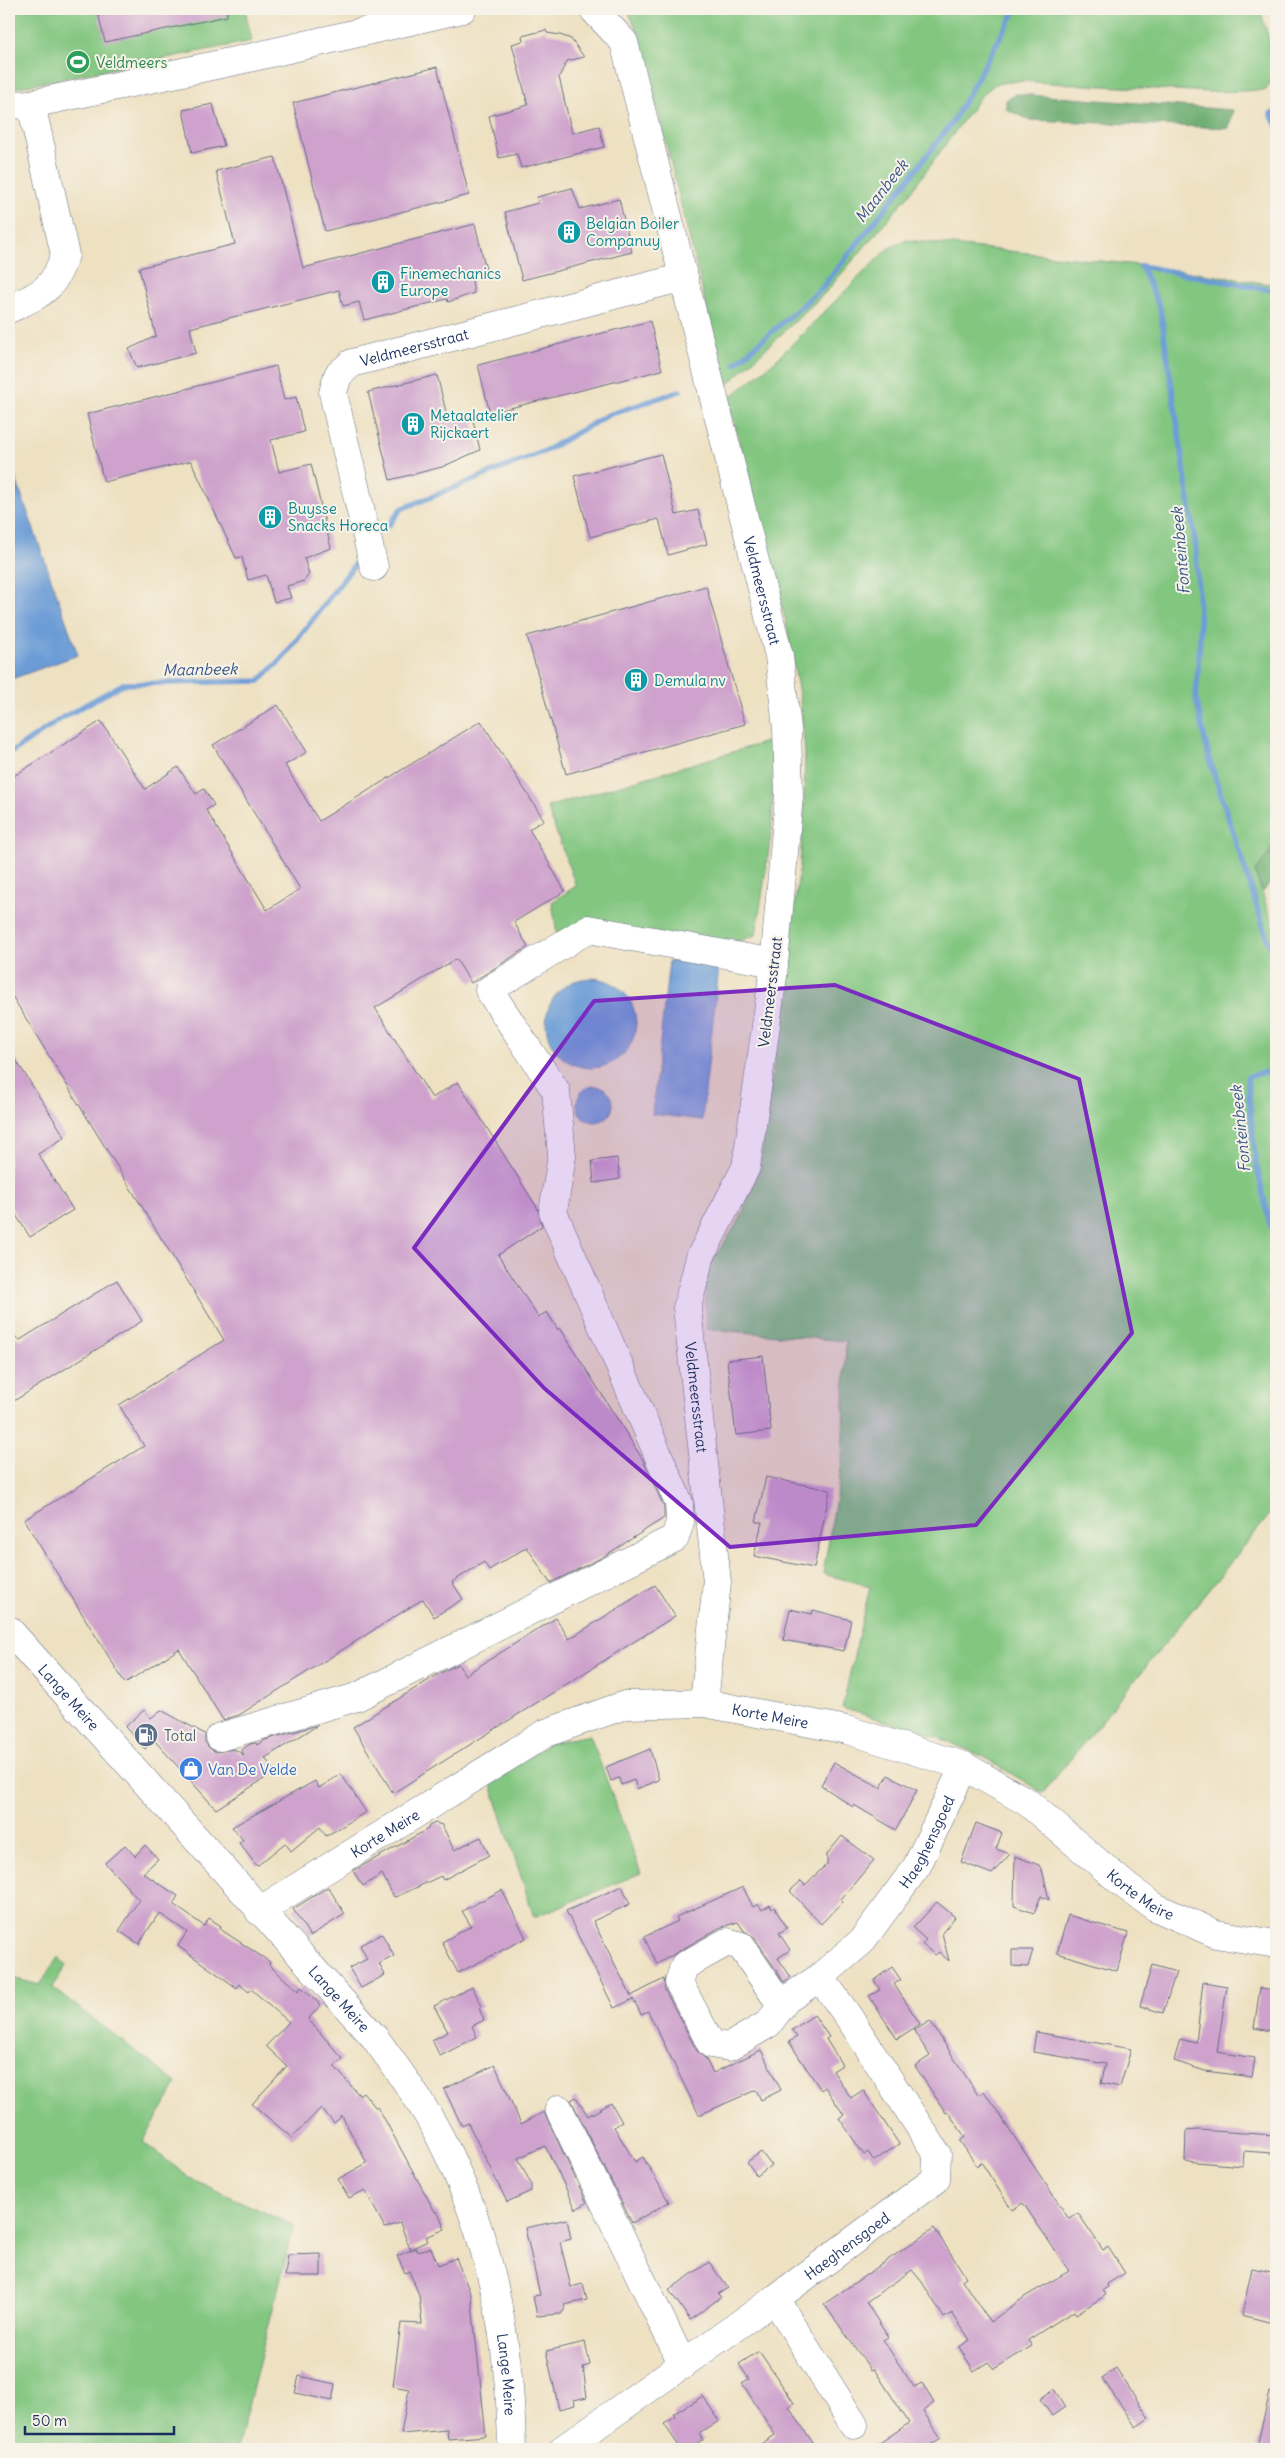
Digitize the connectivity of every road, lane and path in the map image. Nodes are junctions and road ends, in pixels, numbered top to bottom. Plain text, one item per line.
1 (462, 9) edge
2 (593, 9) edge
3 (20, 104) edge
4 (684, 277) junction
5 (9, 309) edge
6 (374, 567) dead end
7 (774, 963) junction
8 (9, 1630) edge
9 (704, 1703) junction
10 (220, 1736) dead end
11 (964, 1766) junction
12 (259, 1911) junction
13 (1276, 1944) edge
14 (820, 1977) junction
15 (786, 2000) dead end
16 (559, 2109) dead end
17 (775, 2300) junction
18 (684, 2365) junction
19 (854, 2424) dead end
20 (512, 2449) edge
21 (563, 2449) edge

1 - 3 street
2 - 4 street, Veldmeersstraat
3 - 5 street
4 - 6 street, Veldmeersstraat
4 - 7 street, Veldmeersstraat
7 - 9 street, Veldmeersstraat
7 - 10 street
8 - 12 street, Lange Meire
9 - 11 street, Korte Meire
9 - 12 street, Korte Meire
11 - 13 street, Korte Meire
11 - 14 street, Haeghensgoed
12 - 20 street, Lange Meire
14 - 15 street, Haeghensgoed
14 - 17 street, Haeghensgoed
16 - 18 street
17 - 18 street, Haeghensgoed
17 - 19 street
18 - 21 street, Haeghensgoed

